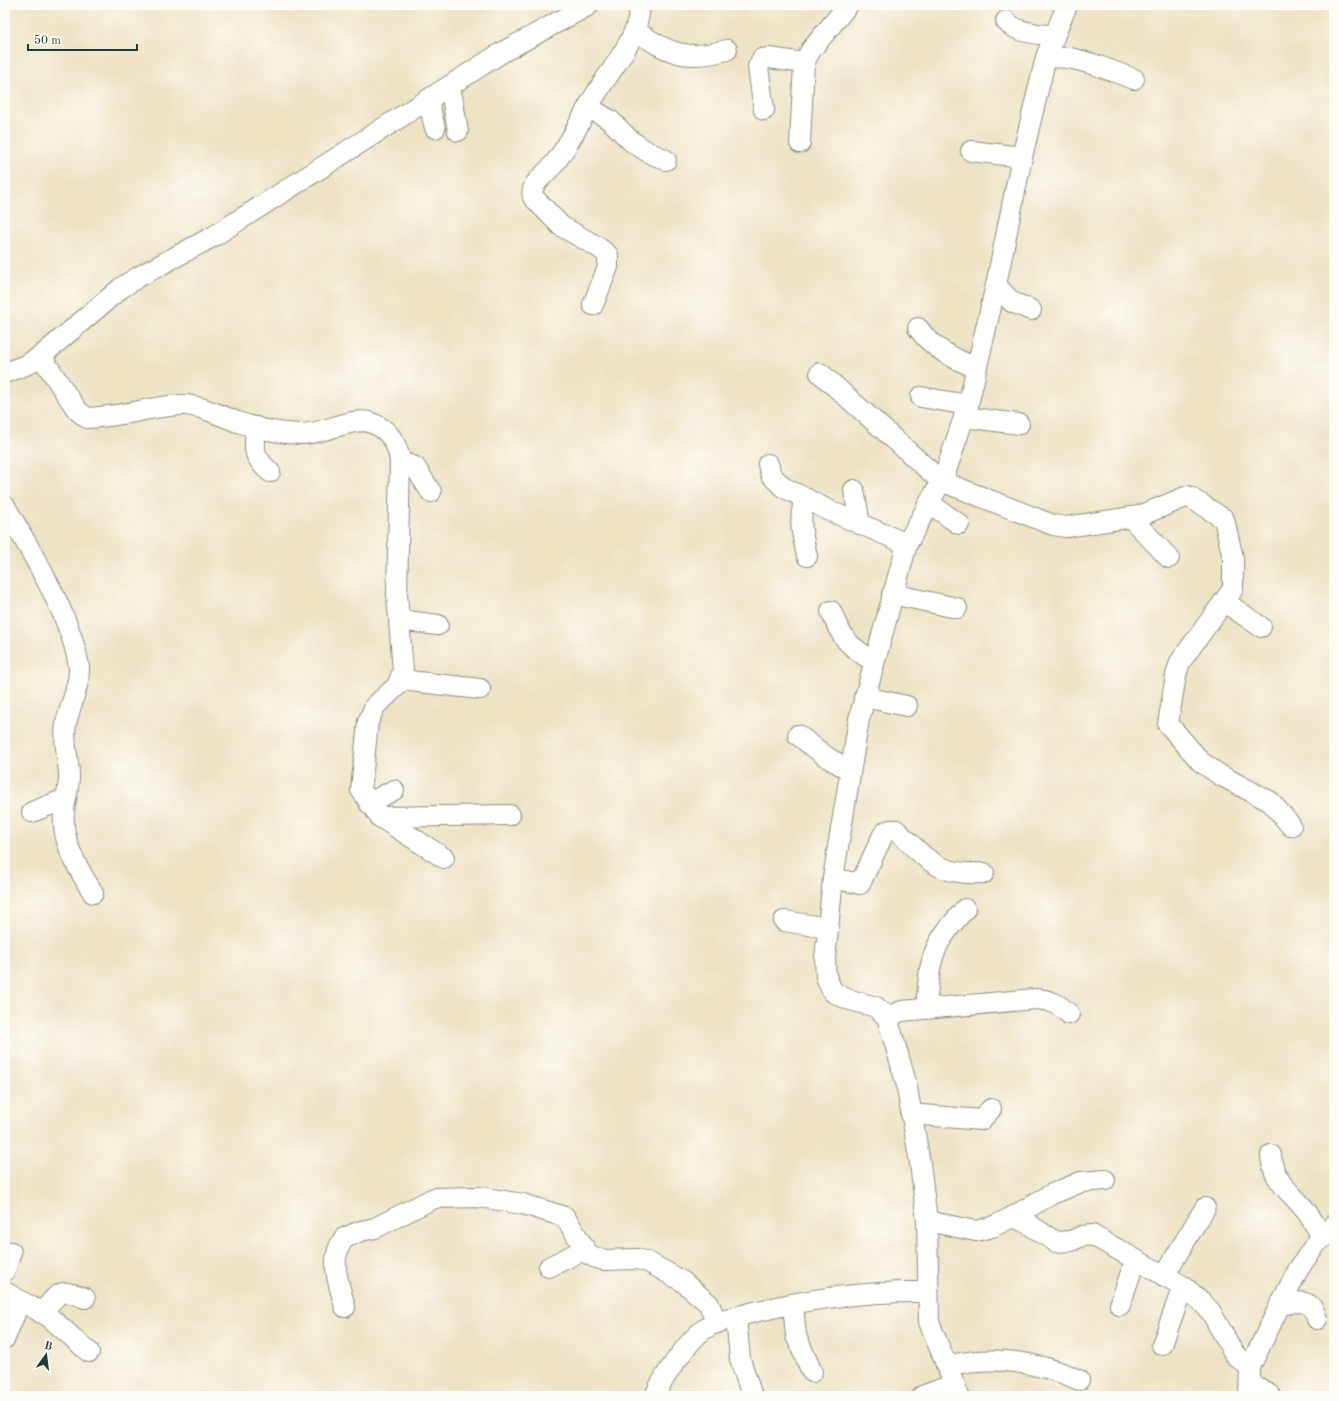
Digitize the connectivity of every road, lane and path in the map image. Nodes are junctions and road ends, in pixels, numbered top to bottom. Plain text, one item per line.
1 (590, 5) edge
2 (640, 5) edge
3 (848, 5) edge
4 (1067, 5) edge
5 (1006, 21) dead end
6 (636, 31) junction
7 (1054, 36) junction
8 (727, 50) dead end
9 (1046, 57) junction
10 (804, 63) junction
11 (1134, 79) dead end
12 (450, 86) junction
13 (428, 100) junction
14 (588, 107) junction
15 (764, 110) dead end
16 (435, 128) dead end
17 (458, 131) dead end
18 (800, 143) dead end
19 (971, 151) dead end
20 (1022, 157) junction
21 (666, 160) dead end
22 (996, 285) junction
23 (593, 305) dead end
24 (1031, 310) dead end
25 (918, 328) dead end
26 (21, 366) edge
27 (976, 368) junction
28 (820, 373) dead end
29 (921, 397) dead end
30 (966, 411) junction
31 (1019, 424) dead end
32 (256, 427) junction
33 (400, 462) junction
34 (768, 464) dead end
35 (270, 472) dead end
36 (941, 481) junction
37 (854, 490) dead end
38 (431, 492) dead end
39 (805, 498) junction
40 (929, 503) junction
41 (5, 506) edge
42 (1130, 517) junction
43 (860, 524) junction
44 (959, 524) dead end
45 (907, 544) junction
46 (807, 556) dead end
47 (1169, 558) dead end
48 (892, 594) junction
49 (1225, 602) junction
50 (957, 608) dead end
51 (830, 611) dead end
52 (399, 620) junction
53 (438, 625) dead end
54 (1261, 627) dead end
55 (874, 662) junction
56 (401, 680) junction
57 (480, 688) dead end
58 (864, 697) junction
59 (907, 706) dead end
60 (798, 736) dead end
61 (850, 770) junction
62 (394, 790) dead end
63 (65, 799) junction
64 (374, 810) junction
65 (32, 812) dead end
66 (510, 815) dead end
67 (1291, 826) dead end
68 (444, 858) dead end
69 (984, 874) dead end
70 (833, 878) junction
71 (93, 893) dead end
72 (965, 908) dead end
73 (784, 921) dead end
74 (828, 928) junction
75 (926, 1008) junction
76 (1069, 1014) dead end
77 (887, 1017) junction
78 (991, 1109) dead end
79 (911, 1114) junction
80 (1271, 1155) dead end
81 (1105, 1180) dead end
82 (1205, 1208) dead end
83 (1012, 1217) junction
84 (927, 1221) junction
85 (1328, 1231) edge
86 (585, 1249) junction
87 (11, 1252) dead end
88 (1135, 1260) junction
89 (549, 1267) dead end
90 (5, 1271) edge
91 (1164, 1276) junction
92 (1182, 1286) junction
93 (927, 1292) junction
94 (13, 1297) edge
95 (85, 1298) dead end
96 (793, 1305) junction
97 (1120, 1305) dead end
98 (1280, 1305) junction
99 (345, 1307) dead end
100 (41, 1313) junction
101 (736, 1317) junction
102 (1317, 1319) dead end
103 (717, 1323) junction
104 (5, 1338) edge
105 (1162, 1345) dead end
106 (89, 1352) dead end
107 (812, 1372) dead end
108 (1079, 1380) dead end
109 (953, 1382) edge
110 (1250, 1382) edge
111 (655, 1396) edge
112 (752, 1396) edge
113 (922, 1396) edge
114 (1271, 1396) edge

1 - 12 street
2 - 6 street
3 - 10 street
4 - 7 street
5 - 7 street
6 - 8 street
6 - 14 street
7 - 9 street
9 - 11 street
9 - 20 street
10 - 15 street
10 - 18 street
12 - 13 street
12 - 17 street
13 - 16 street
13 - 26 street
14 - 21 street
14 - 23 street
19 - 20 street
20 - 22 street
22 - 24 street
22 - 27 street
25 - 27 street
26 - 32 street
27 - 30 street
28 - 36 street
29 - 30 street
30 - 31 street
30 - 36 street
32 - 33 street
32 - 35 street
33 - 38 street
33 - 52 street
34 - 39 street
36 - 40 street
36 - 42 street
37 - 43 street
39 - 43 street
39 - 46 street
40 - 44 street
40 - 45 street
41 - 63 street
42 - 47 street
42 - 49 street
43 - 45 street
45 - 48 street
48 - 50 street
48 - 55 street
49 - 54 street
49 - 67 street
51 - 55 street
52 - 53 street
52 - 56 street
55 - 58 street
56 - 57 street
56 - 64 street
58 - 59 street
58 - 61 street
60 - 61 street
61 - 70 street
62 - 64 street
63 - 65 street
63 - 71 street
64 - 66 street
64 - 68 street
69 - 70 street
70 - 74 street
72 - 75 street
73 - 74 street
74 - 77 street
75 - 76 street
75 - 77 street
77 - 79 street
78 - 79 street
79 - 84 street
80 - 85 street
81 - 83 street
82 - 91 street
83 - 84 street
83 - 88 street
84 - 93 street
85 - 98 street
86 - 89 street
86 - 99 street
86 - 103 street
87 - 90 street
88 - 91 street
88 - 97 street
91 - 92 street
92 - 105 street
92 - 110 street
93 - 96 street
93 - 109 street
94 - 100 street
94 - 104 street
95 - 100 street
96 - 101 street
96 - 107 street
98 - 102 street
98 - 110 street
100 - 106 street
101 - 103 street
101 - 112 street
103 - 111 street
108 - 109 street
109 - 113 street
110 - 114 street

